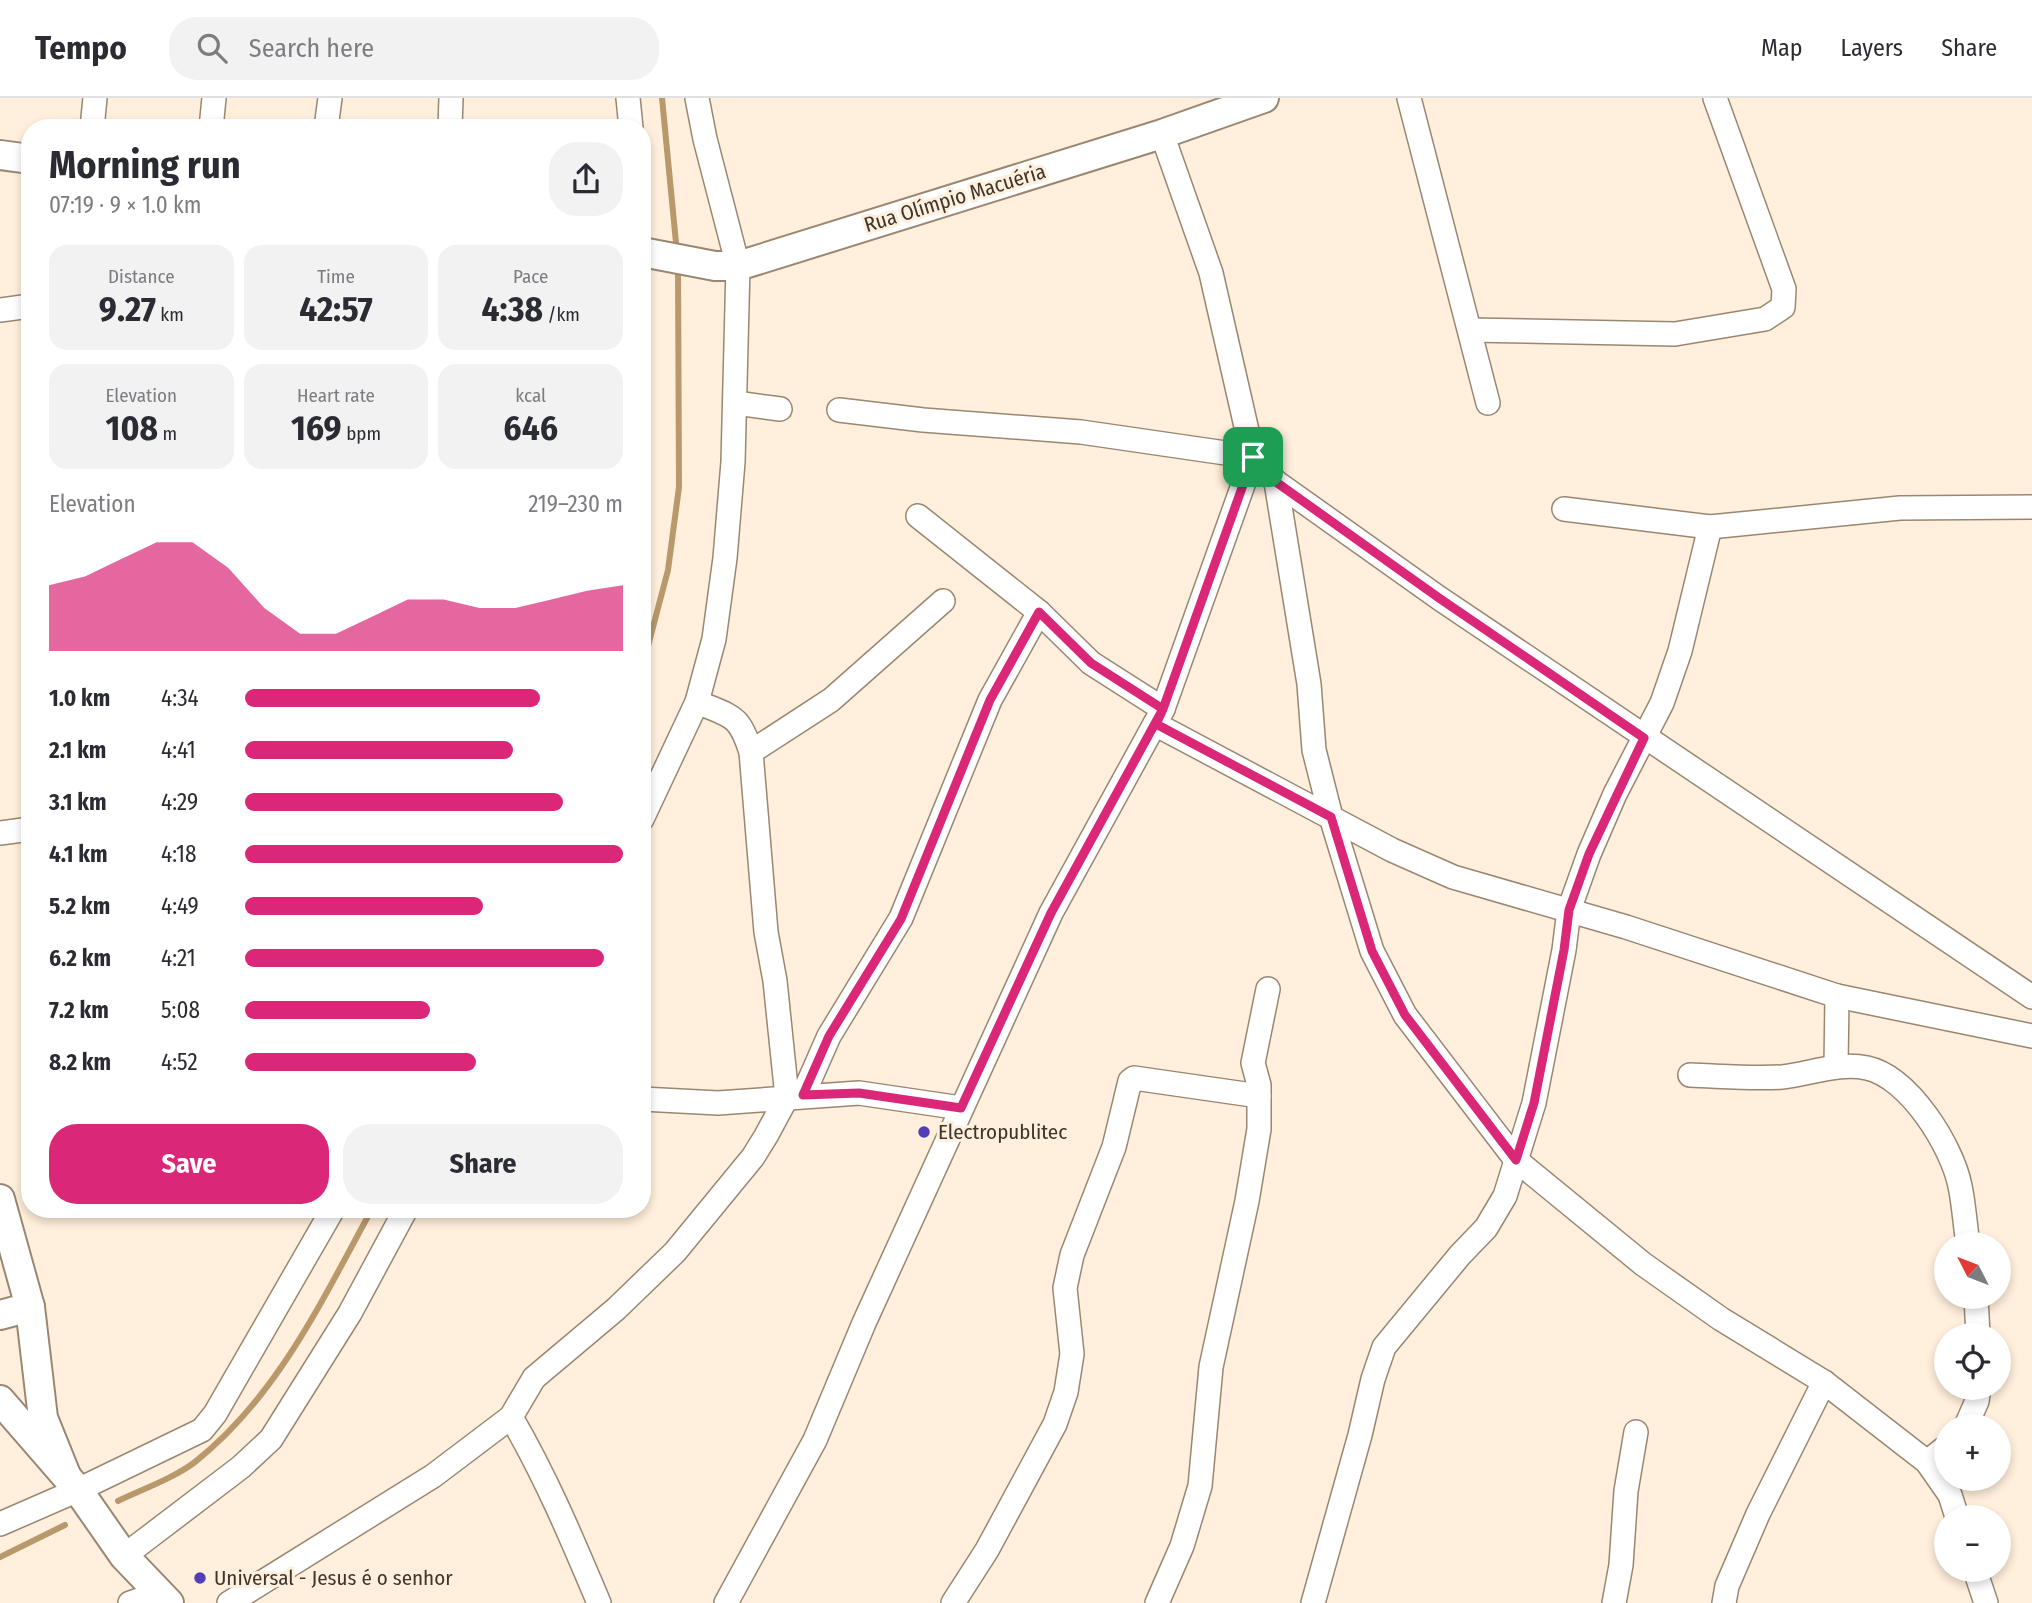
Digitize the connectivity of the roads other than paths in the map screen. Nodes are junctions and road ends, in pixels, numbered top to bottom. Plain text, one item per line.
1 (95, 98) edge
2 (214, 98) edge
3 (330, 98) edge
4 (451, 98) edge
5 (628, 98) edge
6 (697, 98) edge
7 (1264, 98) edge
8 (1409, 98) edge
9 (1715, 98) edge
10 (1212, 108) edge
11 (93, 119) edge
12 (212, 119) edge
13 (327, 119) edge
14 (450, 119) edge
15 (630, 119) edge
16 (1163, 134) junction
17 (0, 155) edge
18 (21, 158) edge
19 (651, 254) edge
20 (726, 266) junction
21 (21, 307) edge
22 (0, 310) edge
23 (1470, 330) junction
24 (736, 403) junction
25 (1488, 403) dead end
26 (780, 409) dead end
27 (839, 410) dead end
28 (1253, 457) junction
29 (1276, 482) junction
30 (2032, 507) edge
31 (1563, 509) dead end
32 (918, 516) dead end
33 (1710, 527) junction
34 (943, 601) dead end
35 (1039, 612) junction
36 (697, 702) junction
37 (1159, 717) junction
38 (1644, 738) junction
39 (751, 752) junction
40 (651, 800) edge
41 (1331, 817) junction
42 (21, 830) edge
43 (0, 833) edge
44 (1569, 910) junction
45 (1268, 989) dead end
46 (1837, 996) junction
47 (2032, 997) edge
48 (2032, 1036) edge
49 (1836, 1067) junction
50 (1690, 1075) dead end
51 (795, 1096) junction
52 (1259, 1096) junction
53 (651, 1099) edge
54 (961, 1108) junction
55 (1516, 1160) junction
56 (0, 1199) edge
57 (328, 1218) edge
58 (401, 1218) edge
59 (1966, 1232) edge
60 (30, 1307) junction
61 (0, 1315) edge
62 (1825, 1382) junction
63 (0, 1400) edge
64 (510, 1417) junction
65 (1636, 1432) dead end
66 (1934, 1456) edge
67 (1927, 1462) junction
68 (72, 1482) junction
69 (1953, 1505) edge
70 (0, 1524) edge
71 (124, 1556) junction
72 (1979, 1582) edge
73 (164, 1598) edge
74 (130, 1603) edge
75 (229, 1603) edge
76 (599, 1603) edge
77 (726, 1603) edge
78 (953, 1603) edge
79 (1157, 1603) edge
80 (1314, 1603) edge
81 (1614, 1603) edge
82 (1724, 1603) edge
83 (1986, 1603) edge

1 - 11 street
2 - 12 street
3 - 13 street
4 - 14 street
5 - 15 street
6 - 20 street
7 - 10 street, Rua Olímpio Macuéria
8 - 23 street
9 - 23 street
10 - 16 street, Rua Olímpio Macuéria
16 - 20 street, Rua Olímpio Macuéria
16 - 28 street
17 - 18 street
19 - 20 street, Rua Olímpio Macuéria
20 - 24 street
21 - 22 street
23 - 25 street
24 - 26 street
24 - 36 street
27 - 28 street
28 - 29 street
28 - 37 street
29 - 38 street
29 - 41 street
30 - 33 street
31 - 33 street
32 - 35 street
33 - 38 street
34 - 39 street
35 - 37 street
35 - 51 street
36 - 39 street
36 - 40 street
37 - 41 street
37 - 54 street
38 - 44 street
38 - 47 street
39 - 51 street
41 - 44 street
41 - 55 street
42 - 43 street
44 - 46 street
44 - 55 street
45 - 52 street
46 - 48 street
46 - 49 street
49 - 50 street
49 - 59 street
51 - 53 street
51 - 54 street
51 - 64 street
52 - 78 street
52 - 79 street
54 - 77 street
55 - 62 street
55 - 80 street
56 - 60 street
57 - 68 street
58 - 71 street
60 - 61 street
60 - 68 street
62 - 67 street
62 - 82 street
63 - 68 street
64 - 75 street
64 - 76 street
65 - 81 street
66 - 67 street
67 - 69 street
68 - 70 street
68 - 71 street
71 - 73 street
72 - 83 street
73 - 74 street

